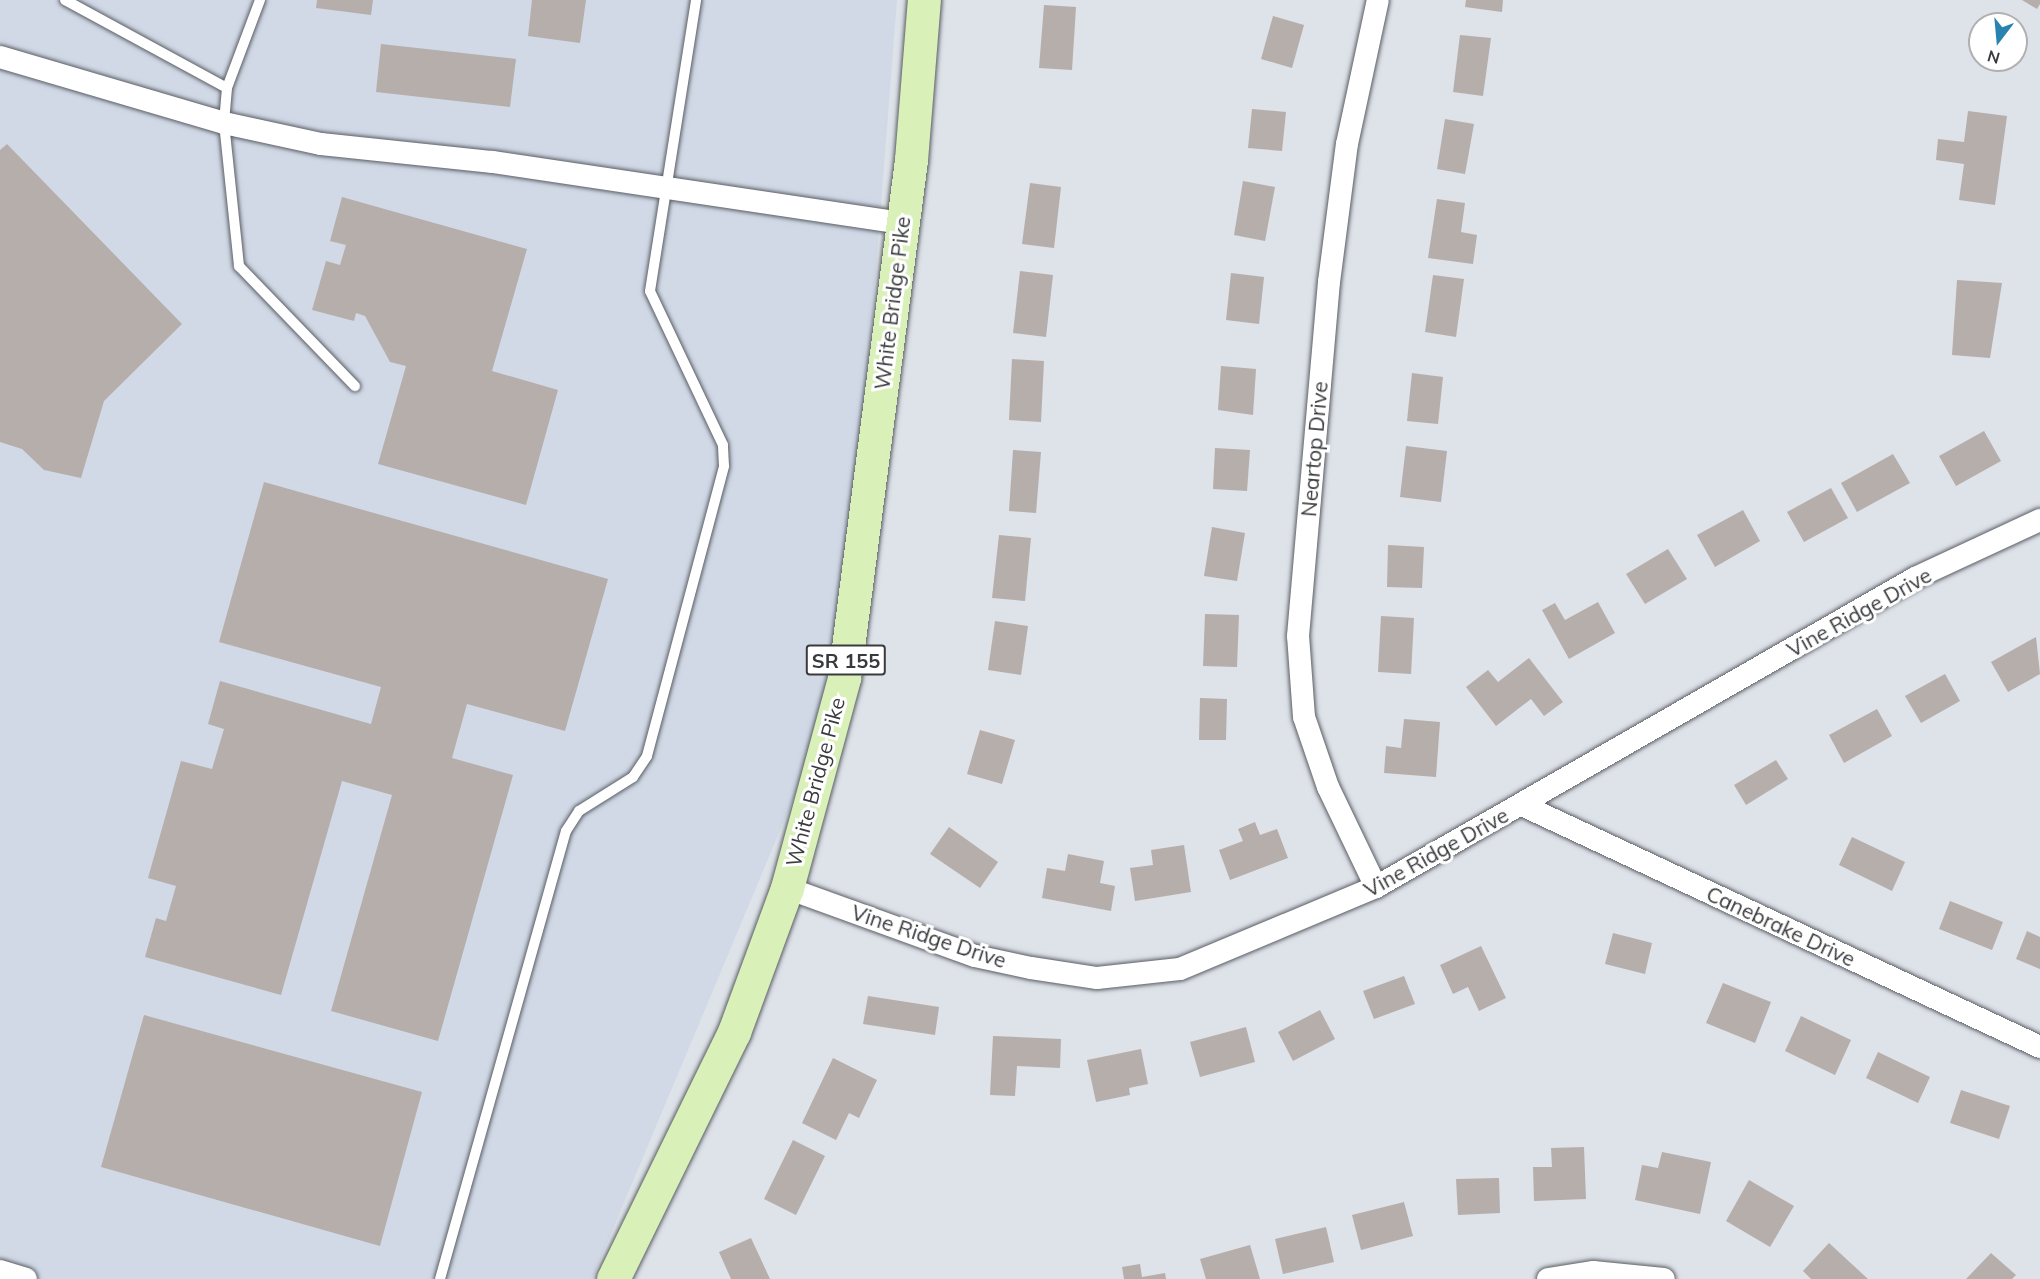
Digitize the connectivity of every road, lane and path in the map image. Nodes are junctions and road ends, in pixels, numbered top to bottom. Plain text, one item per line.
1 (65, 0) edge
2 (260, 0) edge
3 (696, 0) edge
4 (924, 0) edge
5 (1378, 0) edge
6 (0, 57) edge
7 (227, 88) junction
8 (224, 123) junction
9 (667, 187) junction
10 (903, 223) junction
11 (355, 386) dead end
12 (2040, 520) edge
13 (1522, 805) junction
14 (1377, 887) junction
15 (787, 888) junction
16 (2040, 1047) edge
17 (0, 1271) edge
18 (26, 1279) edge
19 (440, 1279) edge
20 (613, 1279) edge
21 (1548, 1279) edge
22 (1664, 1279) edge

1 - 7 lane
2 - 7 lane
3 - 9 lane
4 - 10 main road, White Bridge Pike / SR 155
5 - 14 street, Neartop Drive
6 - 8 street
7 - 8 lane
8 - 9 street
8 - 11 lane
9 - 10 street
9 - 19 lane
10 - 15 main road, White Bridge Pike / SR 155
12 - 13 street, Vine Ridge Drive
13 - 14 street, Vine Ridge Drive
13 - 16 street, Canebrake Drive
14 - 15 street, Vine Ridge Drive
15 - 20 main road, White Bridge Pike / SR 155
17 - 18 street
21 - 22 street

